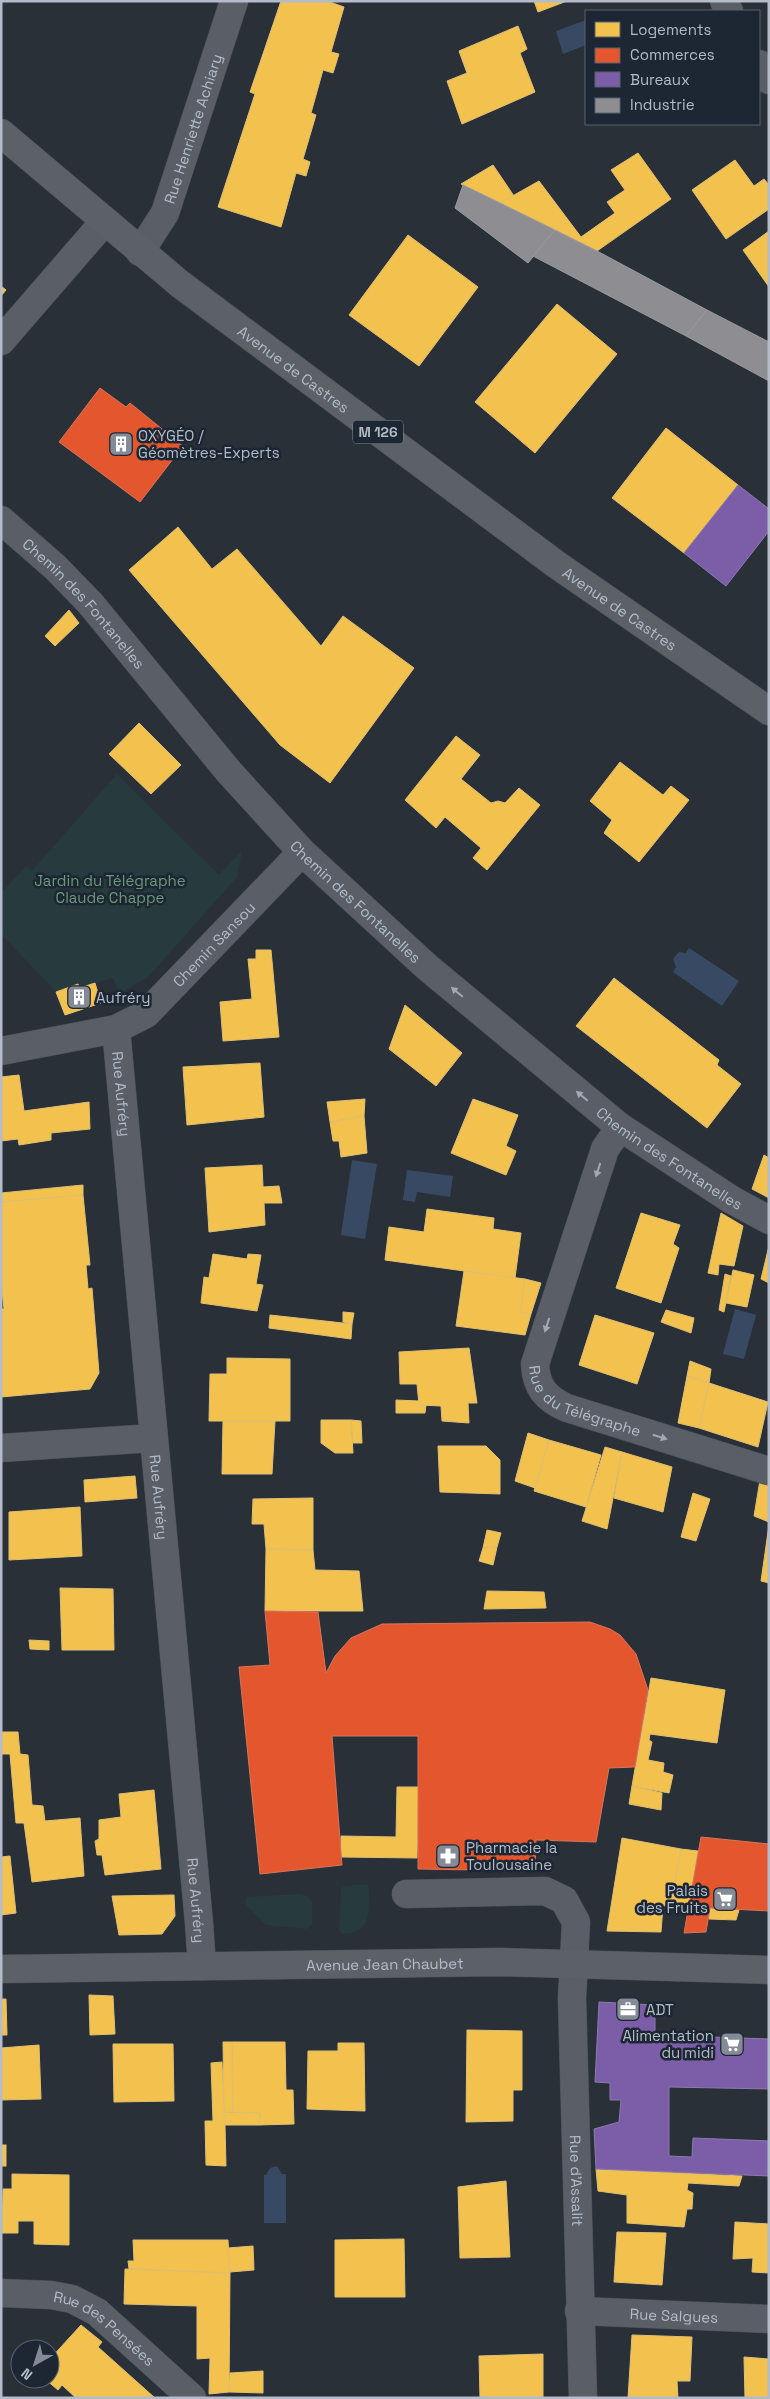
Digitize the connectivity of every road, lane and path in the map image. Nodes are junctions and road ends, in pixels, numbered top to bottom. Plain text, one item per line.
1 (234, 1) edge
2 (760, 66) edge
3 (769, 80) edge
4 (1, 134) edge
5 (104, 222) junction
6 (140, 252) junction
7 (1, 341) edge
8 (1, 520) edge
9 (769, 711) edge
10 (302, 852) junction
11 (116, 1029) junction
12 (1, 1050) edge
13 (620, 1127) junction
14 (769, 1220) edge
15 (153, 1438) junction
16 (1, 1448) edge
17 (769, 1471) edge
18 (406, 1894) dead end
19 (573, 1963) junction
20 (202, 1966) junction
21 (1, 1969) edge
22 (769, 1970) edge
23 (1, 2293) edge
24 (579, 2311) junction
25 (769, 2318) edge
26 (192, 2398) edge
27 (583, 2398) edge

1 - 6 street, Rue Henriette Achiary
2 - 3 street
4 - 5 main road, Avenue de Castres / M 126
5 - 6 main road, Avenue de Castres / M 126
5 - 7 street
6 - 9 main road, Avenue de Castres / M 126
8 - 10 street, Chemin des Fontanelles
10 - 11 street, Chemin Sansou
13 -> 10 street, Chemin des Fontanelles
11 - 12 street, Chemin Sansou
11 - 15 street, Rue Aufréry
13 - 14 street, Chemin des Fontanelles
13 -> 17 street, Rue du Télégraphe
15 - 16 street
15 - 20 street, Rue Aufréry
18 - 19 street, Rue d'Assalit
19 - 20 main road, Avenue Jean Chaubet
19 - 22 main road, Avenue Jean Chaubet
19 - 24 street, Rue d'Assalit
20 - 21 main road, Avenue Jean Chaubet
23 - 26 street, Rue des Pensées
24 - 25 street, Rue Salgues
24 - 27 street, Rue d'Assalit

